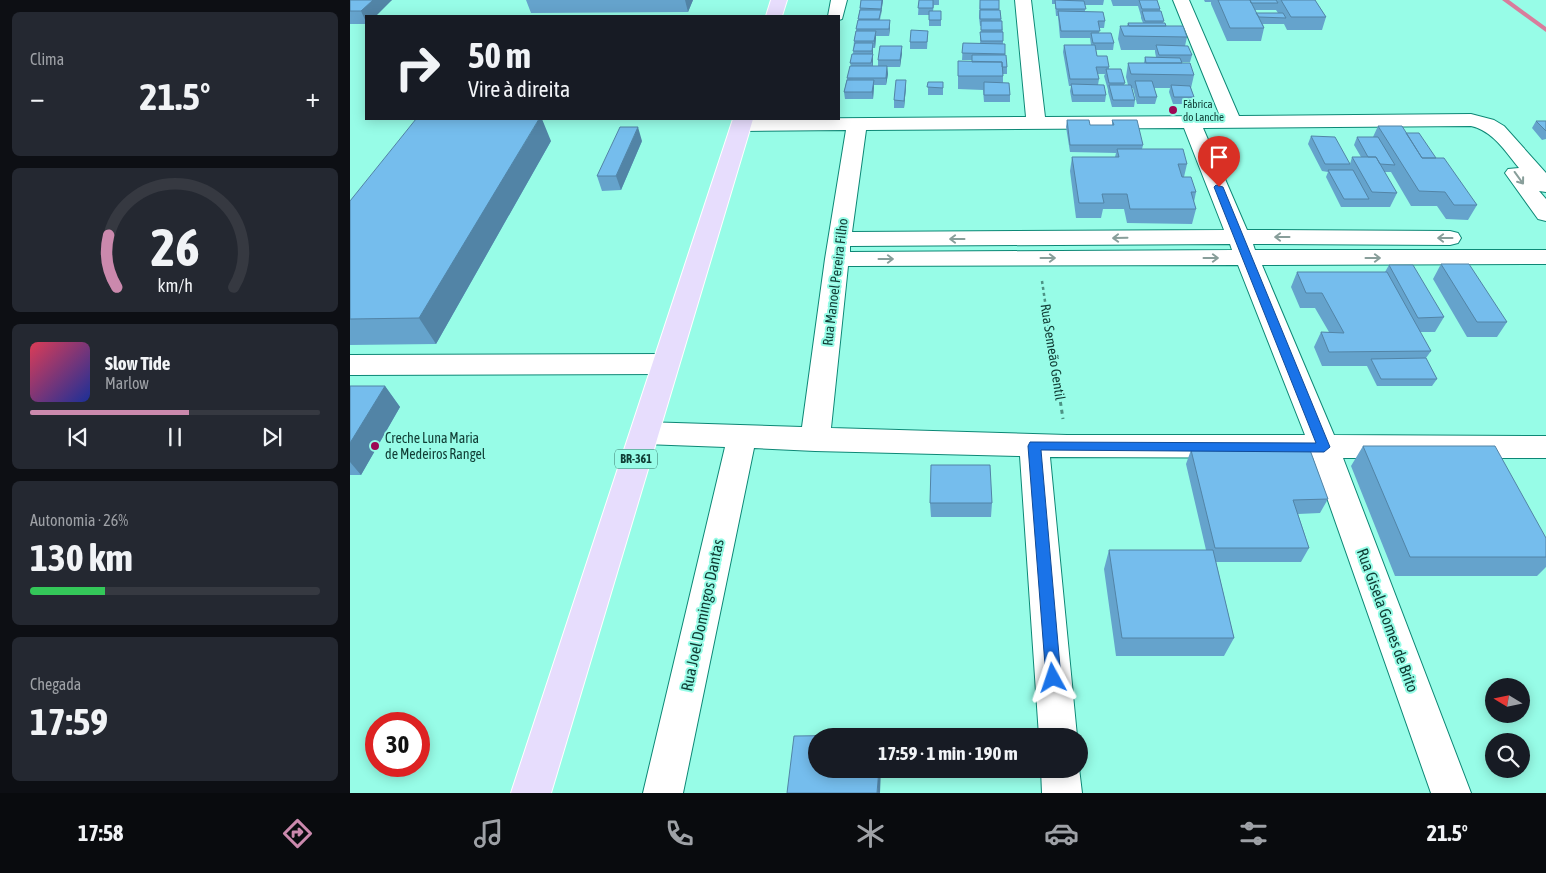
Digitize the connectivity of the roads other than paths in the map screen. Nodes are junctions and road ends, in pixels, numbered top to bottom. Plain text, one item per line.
1 (779, 0) edge
2 (839, 0) edge
3 (1023, 0) edge
4 (1181, 0) edge
5 (774, 15) edge
6 (836, 15) edge
7 (1462, 120) junction
8 (1191, 121) junction
9 (1232, 121) junction
10 (742, 122) edge
11 (815, 122) edge
12 (1036, 122) junction
13 (857, 124) junction
14 (1546, 186) edge
15 (1546, 214) edge
16 (1546, 239) edge
17 (1243, 247) junction
18 (838, 249) junction
19 (1546, 257) edge
20 (666, 364) junction
21 (350, 365) edge
22 (644, 433) junction
23 (742, 437) junction
24 (815, 440) junction
25 (1034, 446) junction
26 (1324, 447) junction
27 (1546, 447) edge
28 (1057, 728) edge
29 (1061, 778) edge
30 (531, 793) edge
31 (663, 793) edge
32 (1062, 793) edge
33 (1451, 793) edge

1 - 5 main road
2 - 6 street
3 - 12 street
4 - 9 street
7 - 9 street
7 - 14 street
7 -> 15 street
8 - 9 street
8 - 12 street
8 - 17 street, Rua Gisela Gomes de Brito
10 - 11 street
10 - 20 main road, BR-361
11 - 13 street
12 - 13 street
13 - 18 street, Rua Manoel Pereira Filho
16 -> 17 street
17 -> 18 street
18 -> 17 street
17 -> 19 street
17 - 26 street, Rua Gisela Gomes de Brito
18 - 24 street, Rua Manoel Pereira Filho
20 - 21 street
20 - 22 main road, BR-361
22 - 23 street
22 - 30 main road, BR-361
23 - 24 street
23 - 31 street, Rua Joel Domingos Dantas
24 - 25 street
25 - 26 street
25 - 28 street
26 - 27 street
26 - 33 street, Rua Gisela Gomes de Brito
29 - 32 street

